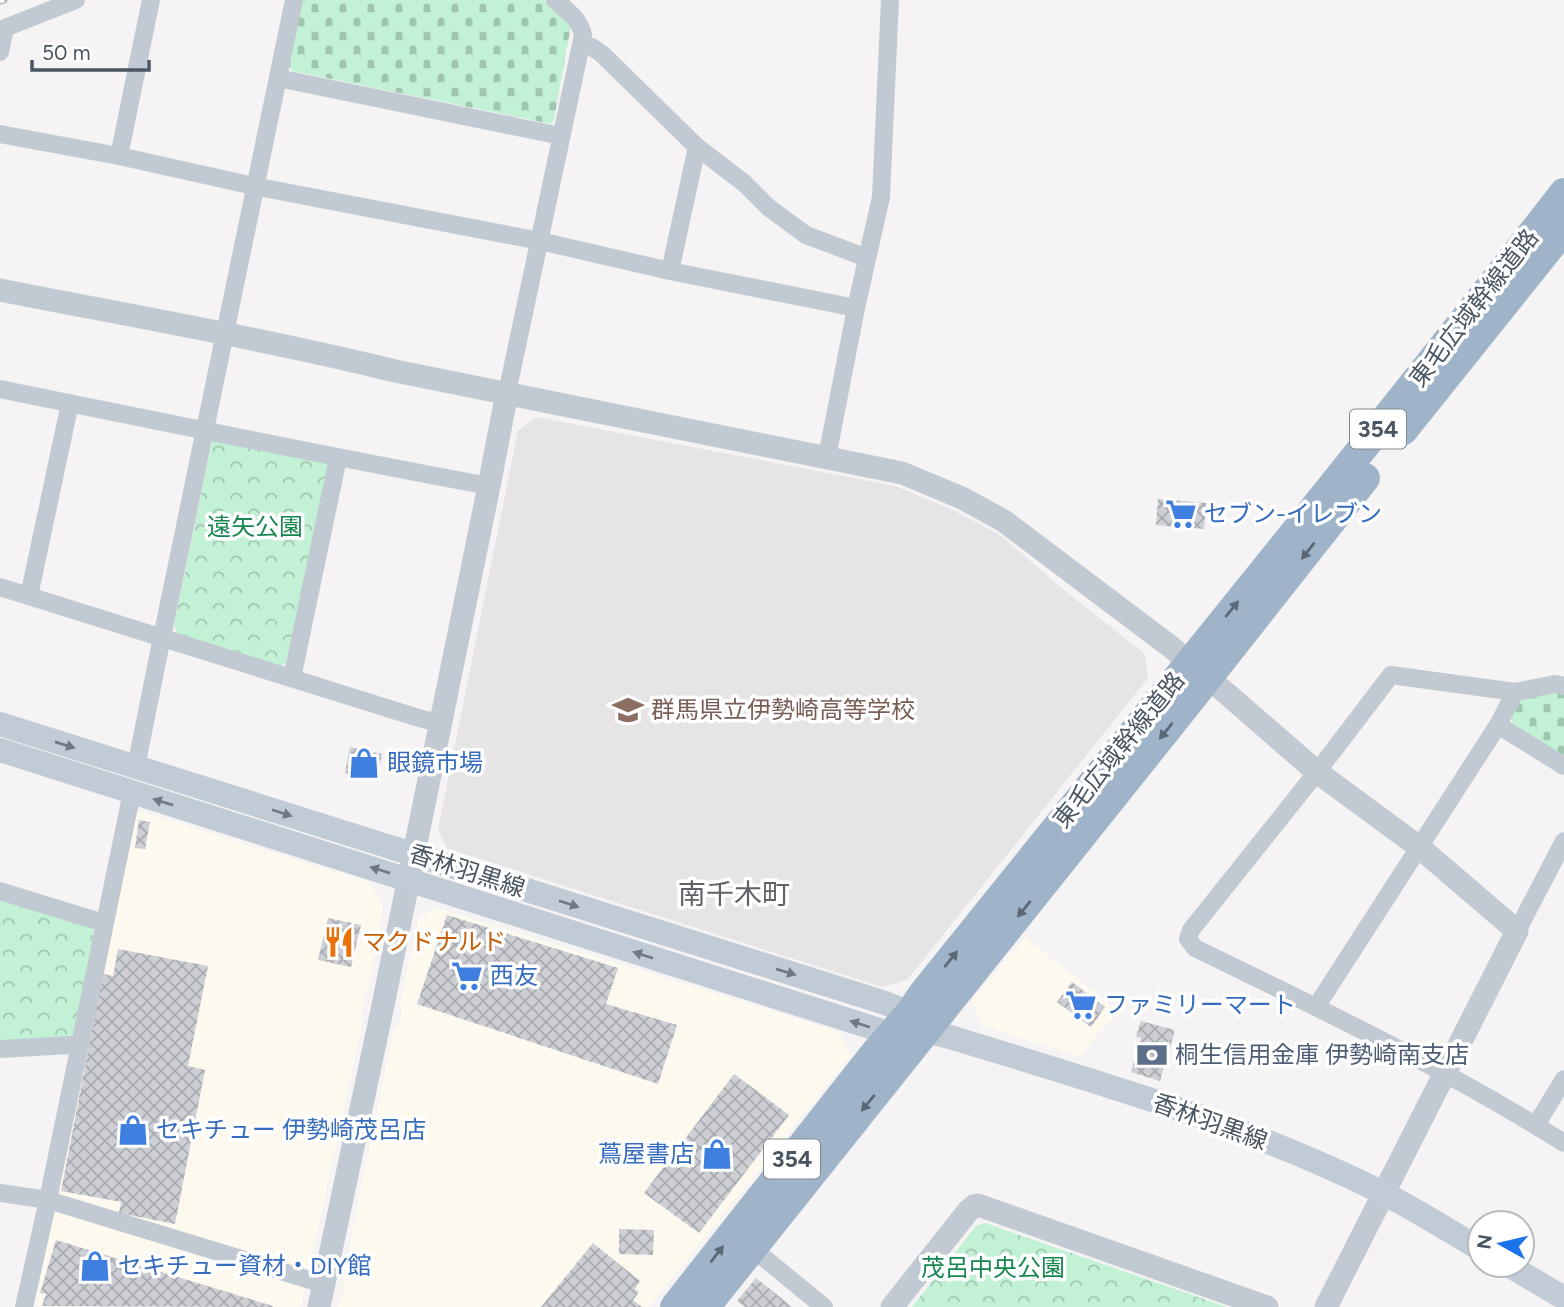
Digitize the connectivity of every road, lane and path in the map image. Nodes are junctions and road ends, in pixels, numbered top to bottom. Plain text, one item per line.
1 (76, 0) edge
2 (151, 0) edge
3 (294, 0) edge
4 (555, 0) edge
5 (890, 0) edge
6 (2, 29) edge
7 (582, 44) junction
8 (0, 52) edge
9 (278, 78) junction
10 (0, 134) edge
11 (561, 135) junction
12 (697, 146) junction
13 (119, 156) junction
14 (254, 186) junction
15 (1564, 193) edge
16 (1564, 229) edge
17 (540, 241) junction
18 (867, 258) junction
19 (670, 271) junction
20 (0, 290) edge
21 (856, 308) junction
22 (225, 334) junction
23 (0, 389) edge
24 (507, 393) junction
25 (70, 403) junction
26 (205, 430) junction
27 (827, 457) junction
28 (338, 458) junction
29 (489, 486) junction
30 (0, 587) edge
31 (29, 596) junction
32 (162, 637) junction
33 (1199, 670) junction
34 (291, 678) junction
35 (1564, 686) edge
36 (1515, 692) junction
37 (440, 723) junction
38 (0, 724) edge
39 (1498, 725) junction
40 (0, 750) edge
41 (1564, 766) edge
42 (136, 767) junction
43 (1317, 772) junction
44 (132, 792) junction
45 (1564, 841) edge
46 (1419, 847) junction
47 (414, 855) junction
48 (1559, 862) edge
49 (409, 879) junction
50 (0, 891) edge
51 (104, 923) junction
52 (1517, 931) junction
53 (1316, 1007) junction
54 (909, 1026) junction
55 (80, 1046) junction
56 (0, 1049) edge
57 (1445, 1074) junction
58 (1564, 1079) edge
59 (1536, 1125) junction
60 (1564, 1143) edge
61 (0, 1193) edge
62 (1384, 1194) junction
63 (48, 1200) junction
64 (1466, 1241) edge
65 (752, 1248) junction
66 (1532, 1279) edge
67 (321, 1296) edge
68 (1564, 1298) edge
69 (24, 1307) edge
70 (675, 1307) edge
71 (705, 1307) edge
72 (824, 1307) edge
73 (892, 1307) edge
74 (1267, 1307) edge
75 (1326, 1307) edge

1 - 6 street
2 - 13 street
3 - 9 street
4 - 7 street
5 - 18 street
6 - 8 street
7 - 11 street
7 - 12 street
9 - 11 street
9 - 14 street
10 - 13 street
11 - 17 street
12 - 18 street
12 - 19 street
13 - 14 street
14 - 17 street
14 - 22 street
33 -> 15 highway, 東毛広域幹線道路 / 354
16 -> 33 highway, 東毛広域幹線道路 / 354
17 - 19 street
17 - 24 street
18 - 21 street
19 - 21 street
20 - 22 street
21 - 27 street
22 - 24 street
22 - 26 street
23 - 25 street
24 - 27 street
24 - 29 street
25 - 26 street
25 - 31 street
26 - 28 street
26 - 32 street
27 - 33 street
28 - 29 street
28 - 34 street
29 - 37 street
30 - 31 street
31 - 32 street
32 - 34 street
32 - 42 street
33 - 43 street
33 - 54 highway, 東毛広域幹線道路 / 354
34 - 37 street
35 - 36 street
36 - 39 street
36 - 43 street
37 - 47 street
38 -> 42 main road, 香林羽黒線
39 - 41 street
39 - 46 street
40 - 44 main road, 香林羽黒線
42 -> 47 main road, 香林羽黒線
43 - 46 street
43 - 53 street
49 -> 44 main road, 香林羽黒線
44 - 51 street
45 - 48 street
46 - 52 street
46 - 53 street
47 - 49 street
47 -> 54 main road, 香林羽黒線
48 - 52 street
54 -> 49 main road, 香林羽黒線
49 - 67 street
50 - 51 street
51 - 55 street
52 - 57 street
53 - 57 street
54 - 62 main road, 香林羽黒線
54 -> 65 highway, 東毛広域幹線道路 / 354
70 -> 54 highway, 東毛広域幹線道路 / 354
55 - 56 street
55 - 63 street
57 - 59 street
57 - 62 street
58 - 59 street
59 - 60 street
61 - 63 street
62 - 64 main road, 香林羽黒線
62 - 75 street
63 - 67 street
63 - 69 street
65 - 71 highway, 東毛広域幹線道路 / 354
65 - 72 street
66 - 68 main road
73 - 74 street

